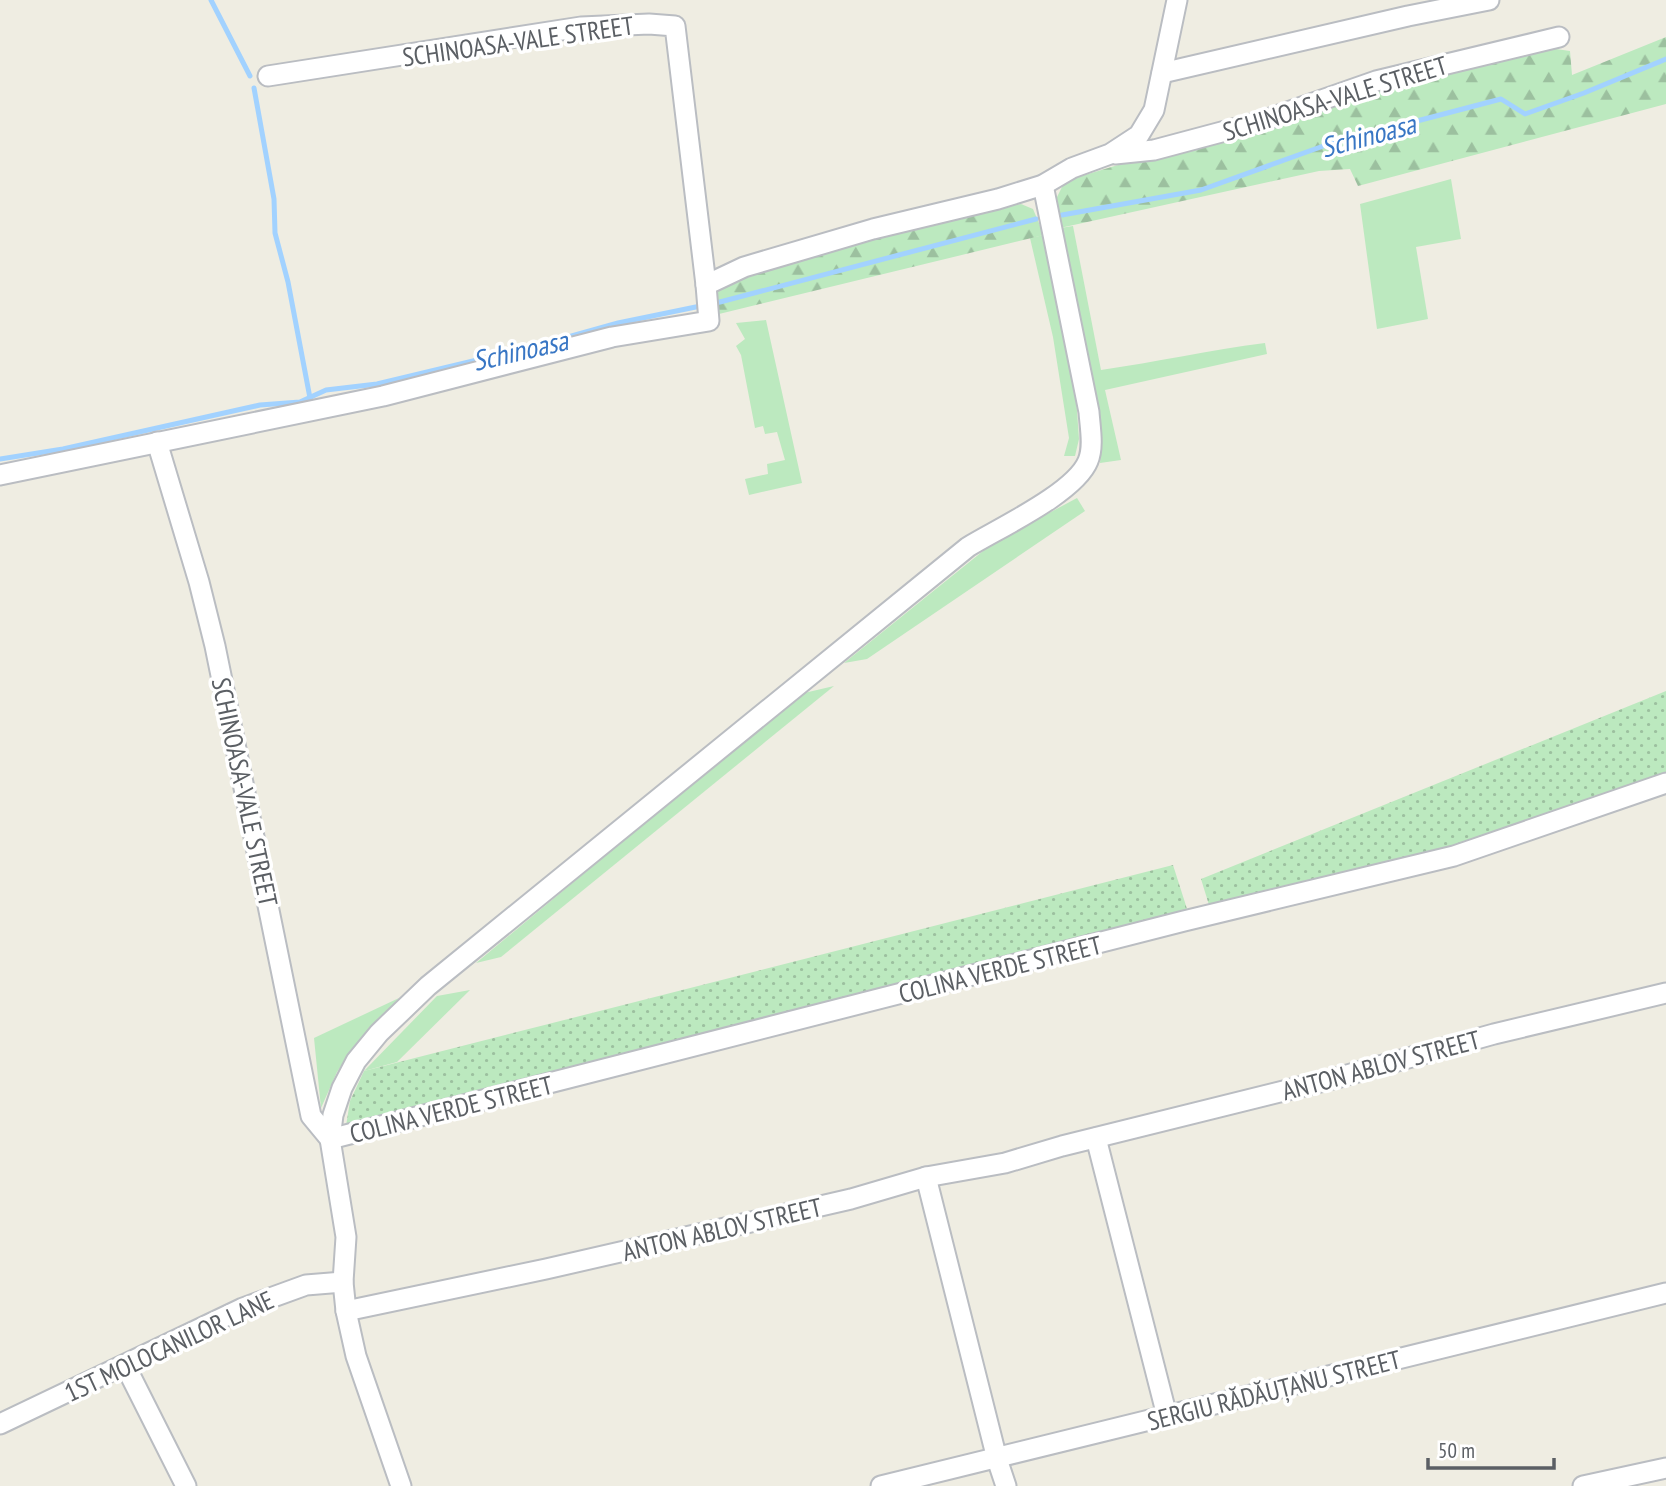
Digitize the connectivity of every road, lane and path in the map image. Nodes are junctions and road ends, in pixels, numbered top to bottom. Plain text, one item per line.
1 (1177, 0) edge
2 (1489, 0) edge
3 (1559, 37) dead end
4 (1162, 73) junction
5 (268, 76) dead end
6 (1110, 155) junction
7 (1043, 185) junction
8 (707, 292) junction
9 (157, 442) junction
10 (0, 475) edge
11 (1666, 783) edge
12 (1666, 993) edge
13 (1096, 1138) junction
14 (330, 1139) junction
15 (926, 1177) junction
16 (343, 1282) junction
17 (1666, 1293) edge
18 (346, 1311) junction
19 (124, 1365) junction
20 (1167, 1416) junction
21 (0, 1424) edge
22 (997, 1459) junction
23 (1666, 1468) edge
24 (186, 1486) edge
25 (401, 1486) edge
26 (881, 1486) edge
27 (1006, 1486) edge
28 (1583, 1486) edge

1 - 4 street, SCHINOASA-VALE STREET
2 - 4 street, SCHINOASA-VALE STREET
3 - 6 street, SCHINOASA-VALE STREET
4 - 6 street, SCHINOASA-VALE STREET
5 - 8 street, SCHINOASA-VALE STREET
6 - 7 street, SCHINOASA-VALE STREET
7 - 8 street, SCHINOASA-VALE STREET
7 - 14 street
8 - 9 street, SCHINOASA-VALE STREET
9 - 10 street, SCHINOASA-VALE STREET
9 - 14 street, SCHINOASA-VALE STREET
11 - 14 street, COLINA VERDE STREET
12 - 13 street, ANTON ABLOV STREET
13 - 15 street, ANTON ABLOV STREET
13 - 20 street
14 - 16 street
15 - 18 street, ANTON ABLOV STREET
15 - 22 street
16 - 18 street
16 - 19 street, 1ST MOLOCANILOR LANE
17 - 20 street, SERGIU RĂDĂUȚANU STREET
18 - 25 street
19 - 21 street, 1ST MOLOCANILOR LANE
19 - 24 street
20 - 22 street, SERGIU RĂDĂUȚANU STREET
22 - 26 street, SERGIU RĂDĂUȚANU STREET
22 - 27 street
23 - 28 street

